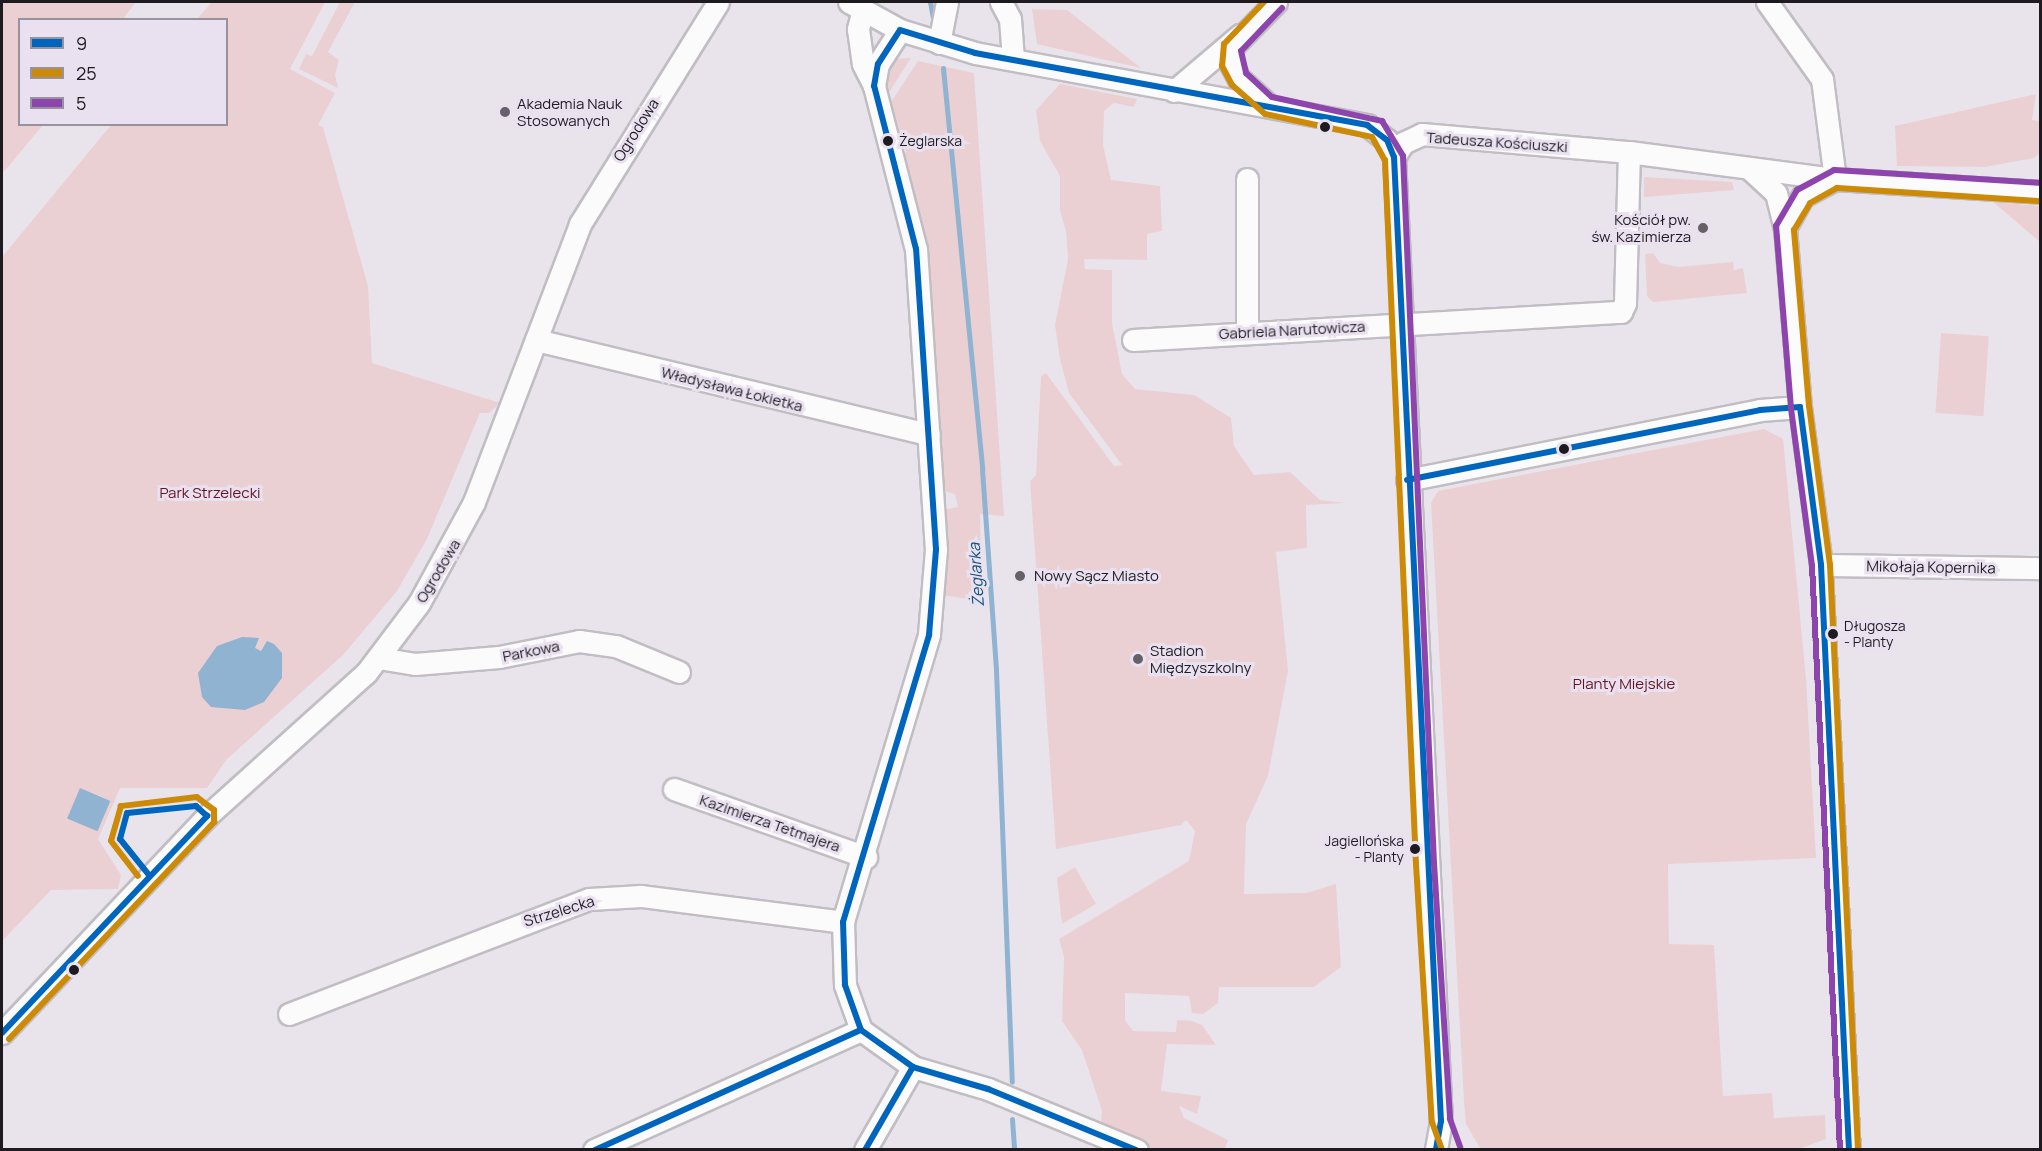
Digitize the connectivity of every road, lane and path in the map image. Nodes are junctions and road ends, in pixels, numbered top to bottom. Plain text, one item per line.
1 (718, 2) edge
2 (947, 2) edge
3 (1001, 2) edge
4 (1276, 2) edge
5 (1767, 2) edge
6 (856, 6) edge
7 (900, 30) junction
8 (1241, 34) junction
9 (939, 43) junction
10 (1013, 59) junction
11 (874, 86) junction
12 (1174, 91) junction
13 (1269, 105) junction
14 (1629, 152) junction
15 (1394, 157) junction
16 (1751, 170) junction
17 (1247, 179) dead end
18 (1835, 179) junction
19 (2040, 192) edge
20 (1785, 228) junction
21 (1401, 324) junction
22 (1247, 331) junction
23 (536, 340) junction
24 (1133, 340) dead end
25 (1800, 407) junction
26 (929, 434) junction
27 (1407, 480) junction
28 (1821, 565) junction
29 (2040, 568) edge
30 (378, 658) junction
31 (679, 672) dead end
32 (674, 789) dead end
33 (866, 856) junction
34 (843, 922) junction
35 (289, 1014) dead end
36 (861, 1030) junction
37 (2, 1033) edge
38 (913, 1067) junction
39 (1441, 1121) junction
40 (594, 1149) edge
41 (864, 1149) edge
42 (1137, 1149) edge
43 (1436, 1149) edge
44 (1452, 1149) edge
45 (1850, 1149) edge

1 - 23 street, Ogrodowa
2 - 9 street
3 - 10 street
4 - 8 street
5 - 18 street
6 - 7 street
6 - 11 street
7 - 9 street
7 - 11 street
8 - 12 street
8 - 13 street
9 - 10 street
10 - 12 street
11 - 26 street
12 - 13 street
13 - 15 street
14 - 15 street, Tadeusza Kościuszki
14 - 16 street, Tadeusza Kościuszki
14 - 21 street, Gabriela Narutowicza
15 - 21 street
16 - 18 street, Tadeusza Kościuszki
16 - 20 street
17 - 22 street
18 - 19 street, Tadeusza Kościuszki
18 - 20 street
20 - 25 street
21 - 22 street, Gabriela Narutowicza
21 - 27 street
22 - 24 street, Gabriela Narutowicza
23 - 26 street, Władysława Łokietka
23 - 30 street, Ogrodowa
25 - 27 street
25 - 28 street
26 - 33 street
27 - 39 street
28 - 29 street, Mikołaja Kopernika
28 - 45 street
30 - 31 street, Parkowa
30 - 37 street, Ogrodowa
32 - 33 street, Kazimierza Tetmajera
33 - 34 street
34 - 35 street, Strzelecka
34 - 36 street
36 - 38 street
36 - 40 street
38 - 41 street
38 - 42 street
39 - 43 street
39 - 44 street

